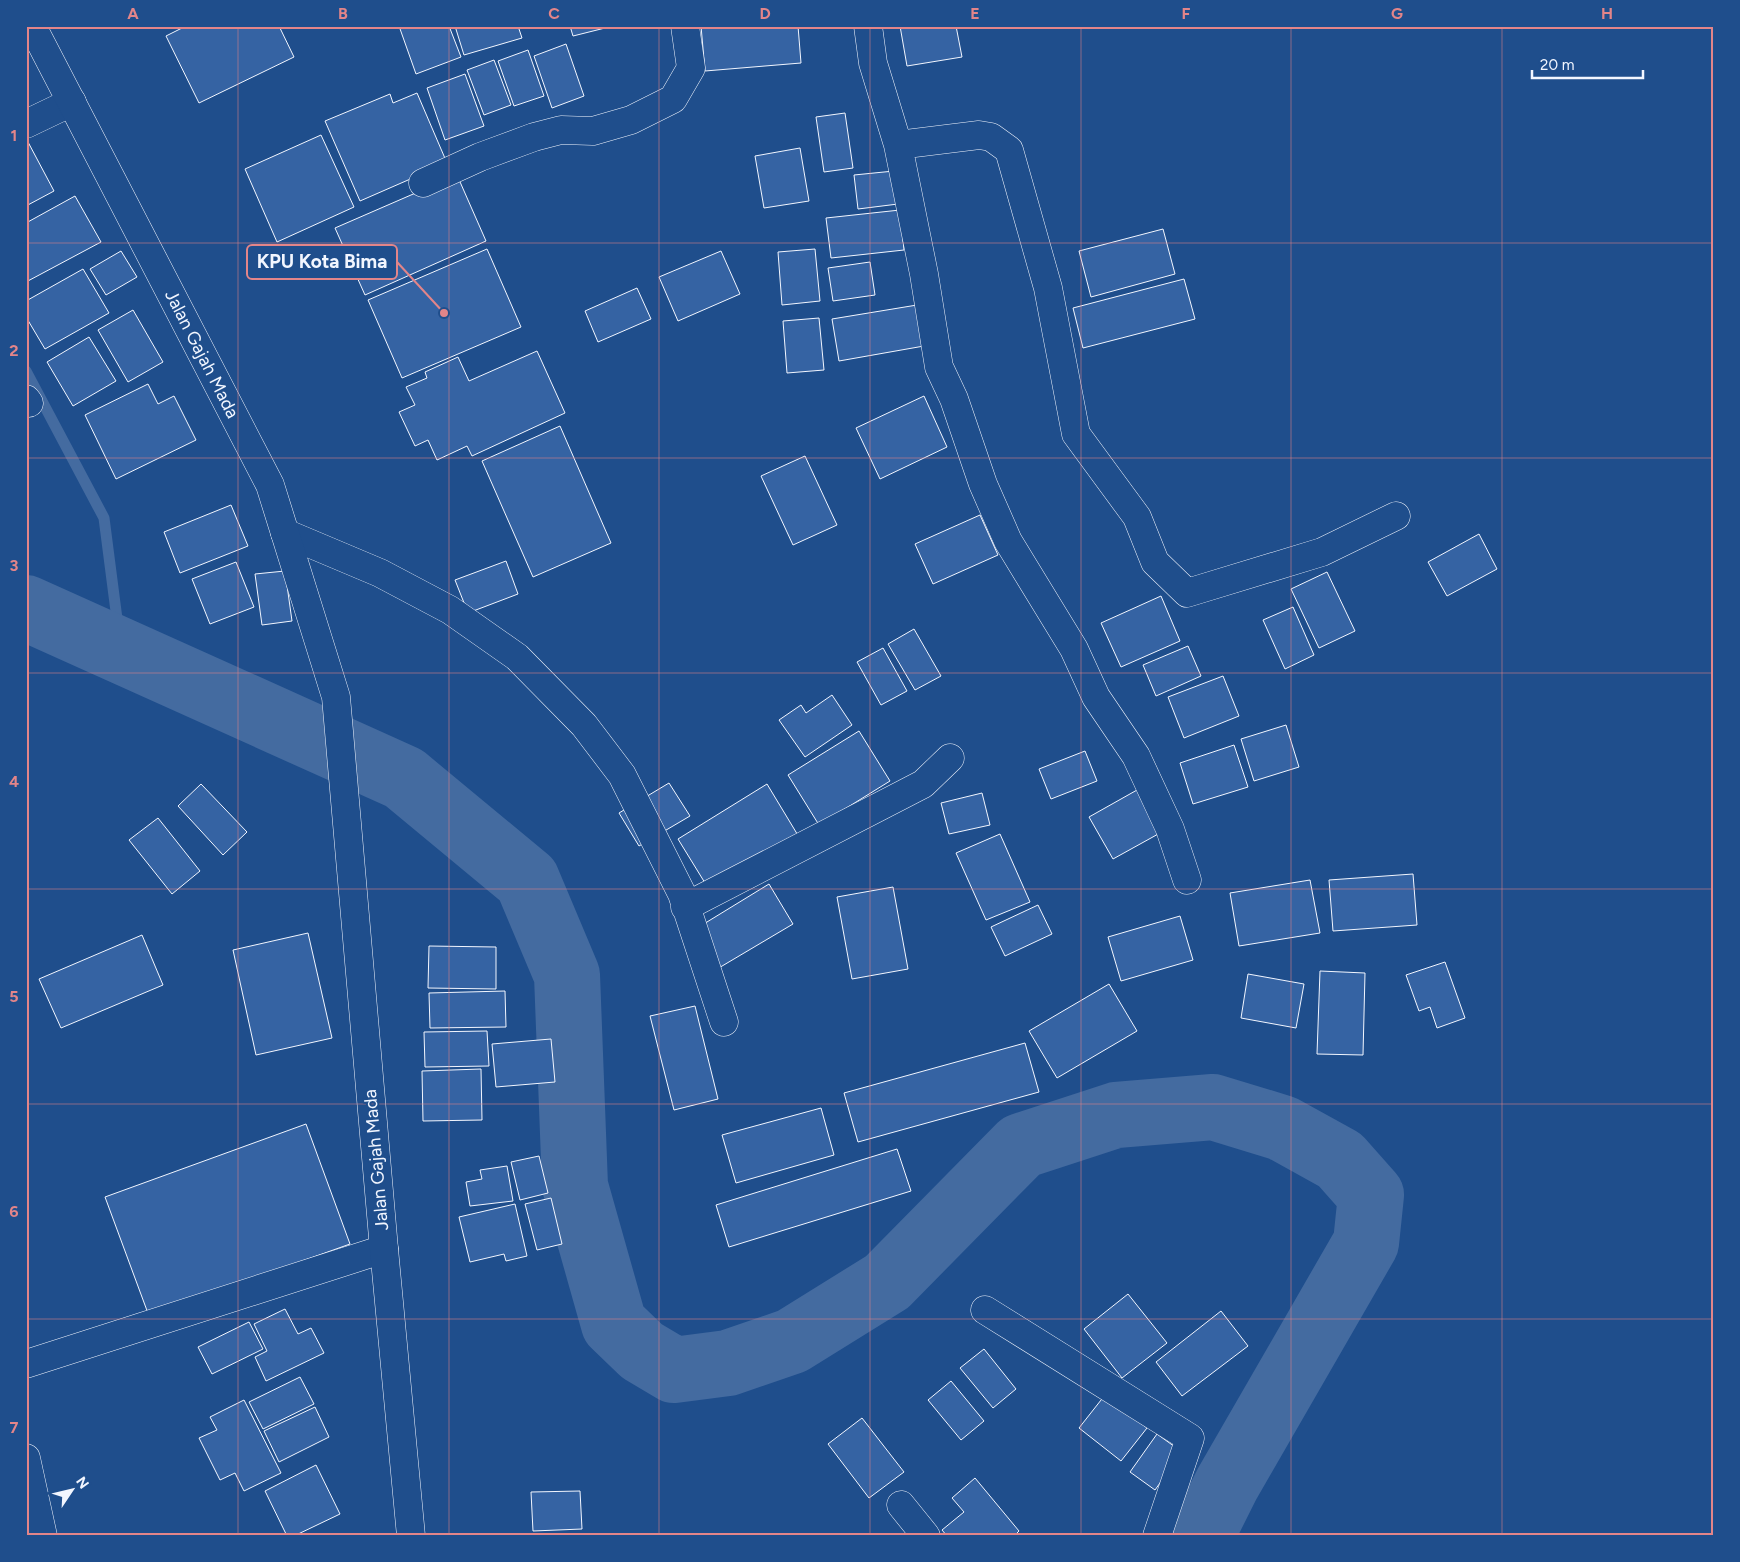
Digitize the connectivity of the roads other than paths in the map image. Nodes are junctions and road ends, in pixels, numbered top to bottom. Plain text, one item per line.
1 (32, 26) edge
2 (685, 26) edge
3 (868, 26) edge
4 (72, 102) junction
5 (26, 124) edge
6 (898, 145) junction
7 (423, 183) dead end
8 (1396, 516) dead end
9 (285, 533) junction
10 (950, 758) dead end
11 (1188, 880) dead end
12 (685, 907) junction
13 (724, 1022) dead end
14 (384, 1249) junction
15 (985, 1310) dead end
16 (26, 1364) edge
17 (26, 1458) edge
18 (901, 1505) dead end
19 (43, 1536) edge
20 (411, 1536) edge
21 (926, 1536) edge
22 (1157, 1536) edge

1 - 4 street, Jalan Gajah Mada
2 - 7 street
3 - 6 street
4 - 5 street
4 - 9 street, Jalan Gajah Mada
6 - 8 street
6 - 11 street
9 - 12 street
9 - 14 street, Jalan Gajah Mada
10 - 12 street
12 - 13 street
14 - 16 street
14 - 20 street, Jalan Gajah Mada
15 - 22 street
17 - 19 street
18 - 21 street

